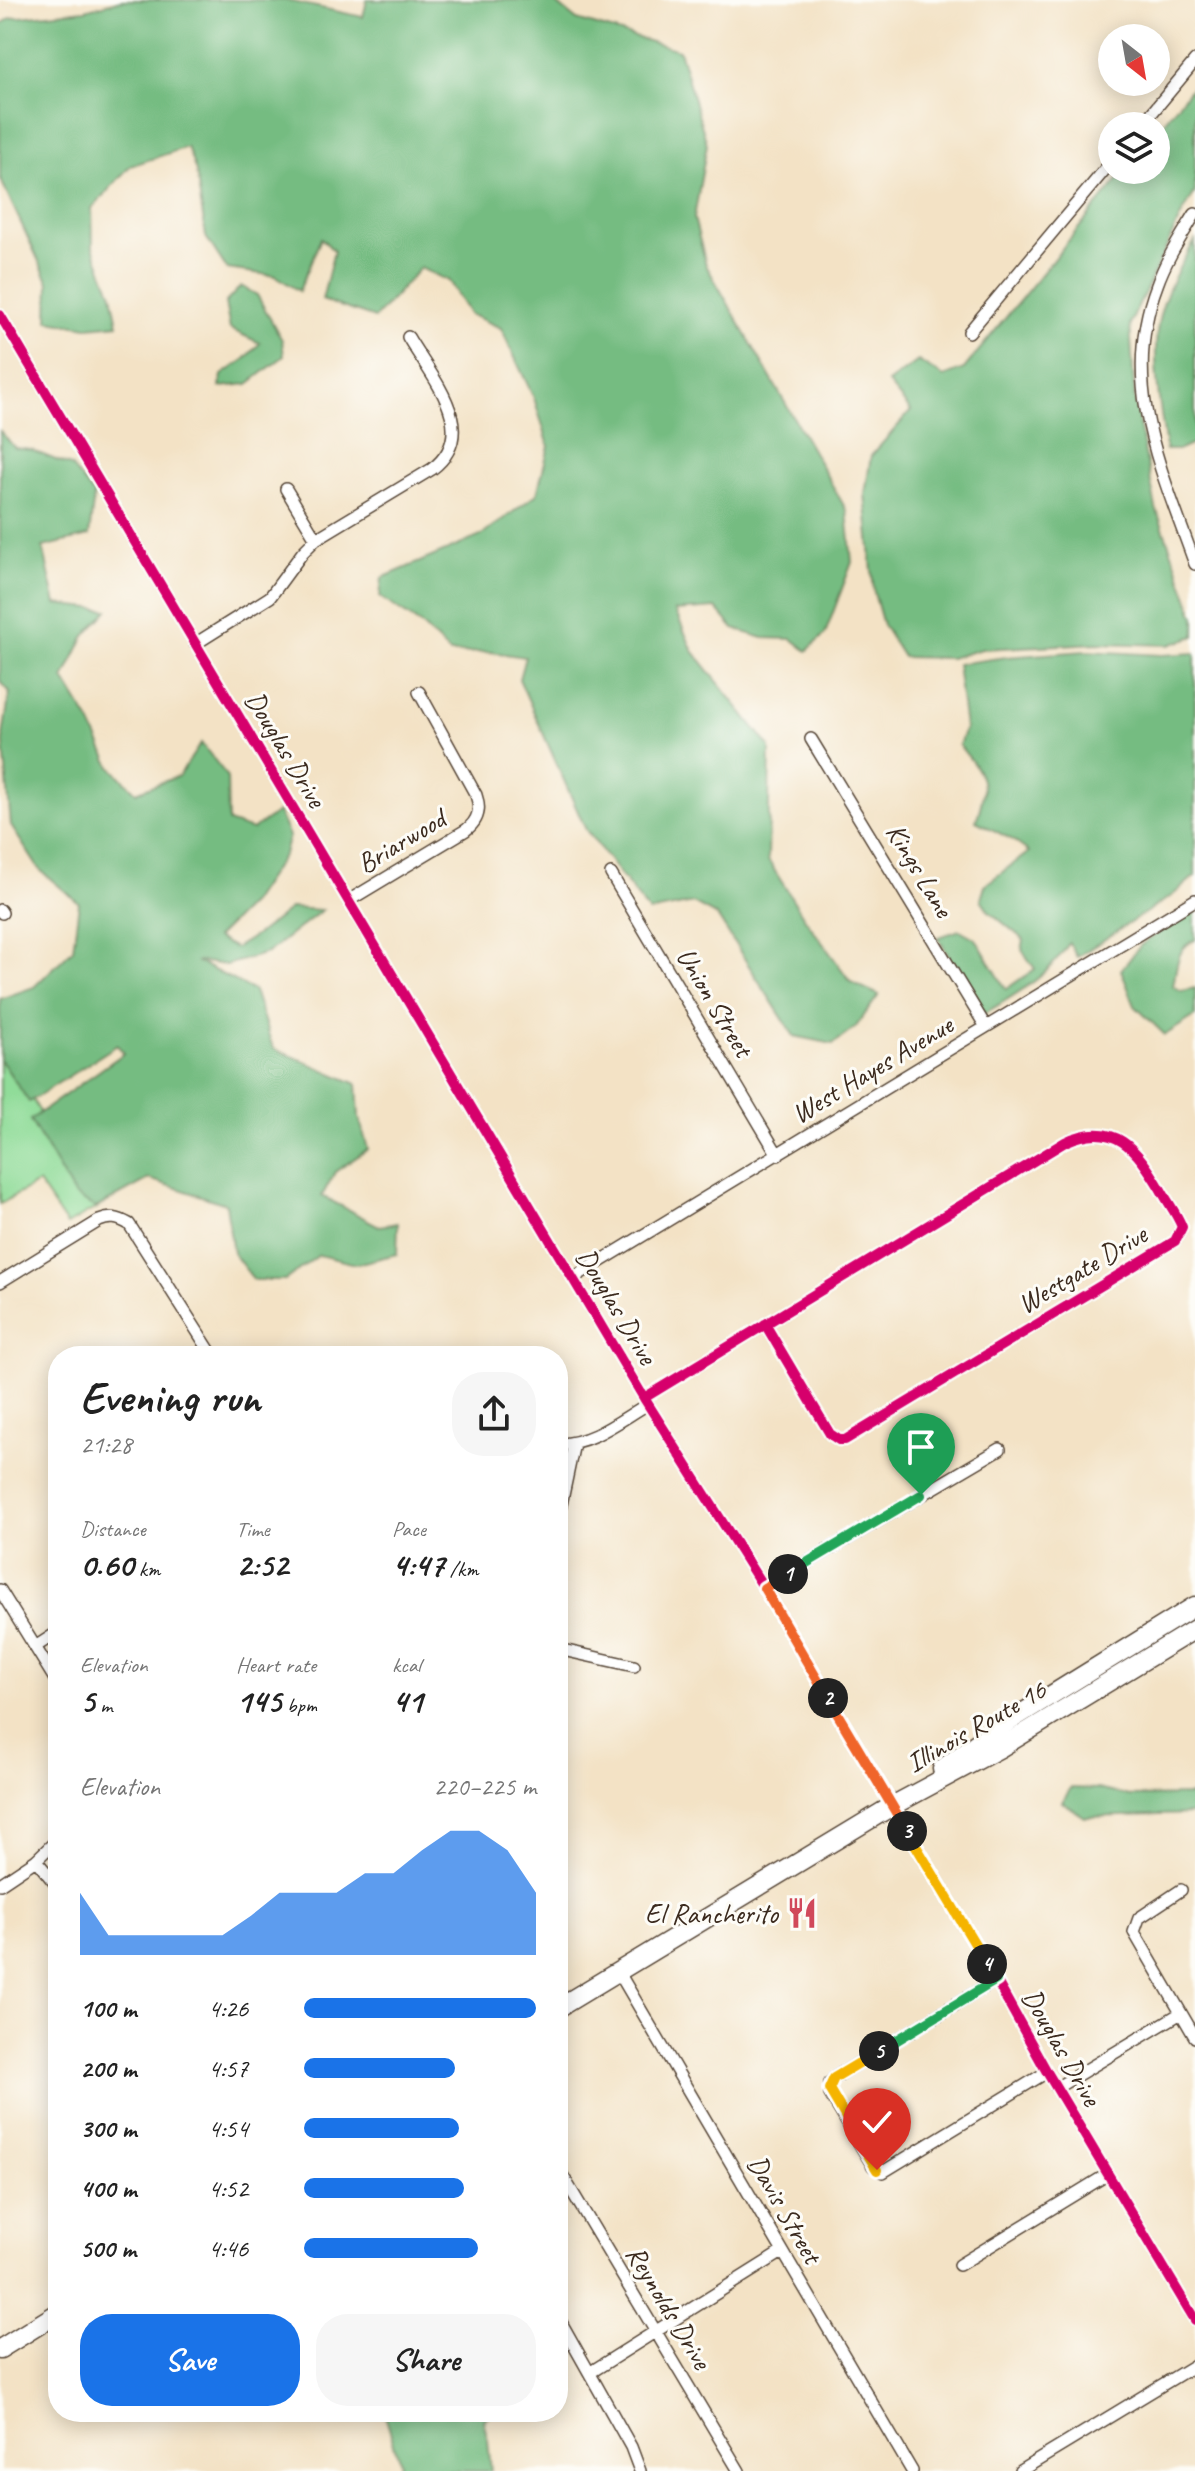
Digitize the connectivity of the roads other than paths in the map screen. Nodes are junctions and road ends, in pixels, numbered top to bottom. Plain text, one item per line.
1 (1195, 61) edge
2 (1153, 112) edge
3 (1098, 178) edge
4 (1195, 214) edge
5 (0, 315) edge
6 (969, 332) dead end
7 (408, 337) dead end
8 (286, 489) dead end
9 (316, 539) junction
10 (1195, 564) edge
11 (195, 644) junction
12 (419, 692) dead end
13 (811, 739) dead end
14 (611, 874) dead end
15 (1195, 900) edge
16 (348, 901) junction
17 (986, 1027) junction
18 (778, 1155) junction
19 (573, 1278) junction
20 (0, 1282) edge
21 (765, 1324) junction
22 (207, 1346) edge
23 (646, 1401) junction
24 (568, 1443) edge
25 (574, 1443) junction
26 (1000, 1449) dead end
27 (568, 1472) edge
28 (764, 1588) junction
29 (0, 1590) edge
30 (1195, 1606) edge
31 (1195, 1629) edge
32 (48, 1639) edge
33 (35, 1647) junction
34 (568, 1651) edge
35 (634, 1666) dead end
36 (48, 1668) edge
37 (892, 1806) junction
38 (48, 1849) edge
39 (36, 1860) junction
40 (48, 1875) edge
41 (0, 1884) edge
42 (1181, 1890) dead end
43 (618, 1971) junction
44 (996, 1980) junction
45 (568, 2002) edge
46 (1181, 2013) junction
47 (1195, 2037) edge
48 (1047, 2072) junction
49 (1056, 2088) junction
50 (1108, 2174) junction
51 (568, 2185) edge
52 (782, 2252) junction
53 (959, 2265) dead end
54 (48, 2319) edge
55 (1195, 2320) edge
56 (656, 2331) junction
57 (568, 2334) edge
58 (0, 2349) edge
59 (1195, 2365) edge
60 (591, 2372) junction
61 (640, 2471) edge
62 (739, 2471) edge
63 (912, 2471) edge
64 (1020, 2471) edge

1 - 2 street
3 - 6 street
4 - 10 street
5 - 11 street, Douglas Drive
7 - 9 street
8 - 9 street
9 - 11 street
11 - 16 street, Douglas Drive
12 - 16 street, Briarwood
13 - 17 street, Kings Lane
14 - 18 street, Union Street
15 - 17 street, West Hayes Avenue
16 - 19 street, Douglas Drive
17 - 18 street, West Hayes Avenue
18 - 19 street, West Hayes Avenue
19 - 23 street, Douglas Drive
20 - 22 street
21 - 21 street, Westgate Drive
21 - 23 street, Westgate Drive
23 - 25 street, Westgate Drive
23 - 28 street, Douglas Drive
24 - 25 street
25 - 27 street
26 - 28 street
28 - 37 street, Douglas Drive
29 - 33 street
30 - 37 main road, Illinois Route 16
31 - 37 main road, Illinois Route 16
32 - 33 street
33 - 36 street
34 - 35 street
37 - 43 main road
37 - 44 street, Douglas Drive
38 - 39 street
39 - 40 street
39 - 41 street
42 - 46 street
43 - 45 main road
43 - 52 street, Davis Street
44 - 48 street, Douglas Drive
44 - 48 street
46 - 47 street
46 - 49 street
48 - 49 street, Douglas Drive
49 - 50 street, Douglas Drive
50 - 53 street
50 - 55 street, Douglas Drive
51 - 56 street, Reynolds Drive
52 - 56 street
52 - 63 street, Davis Street
54 - 58 main road
56 - 60 street
56 - 62 street, Reynolds Drive
57 - 60 street
59 - 64 street
60 - 61 street

